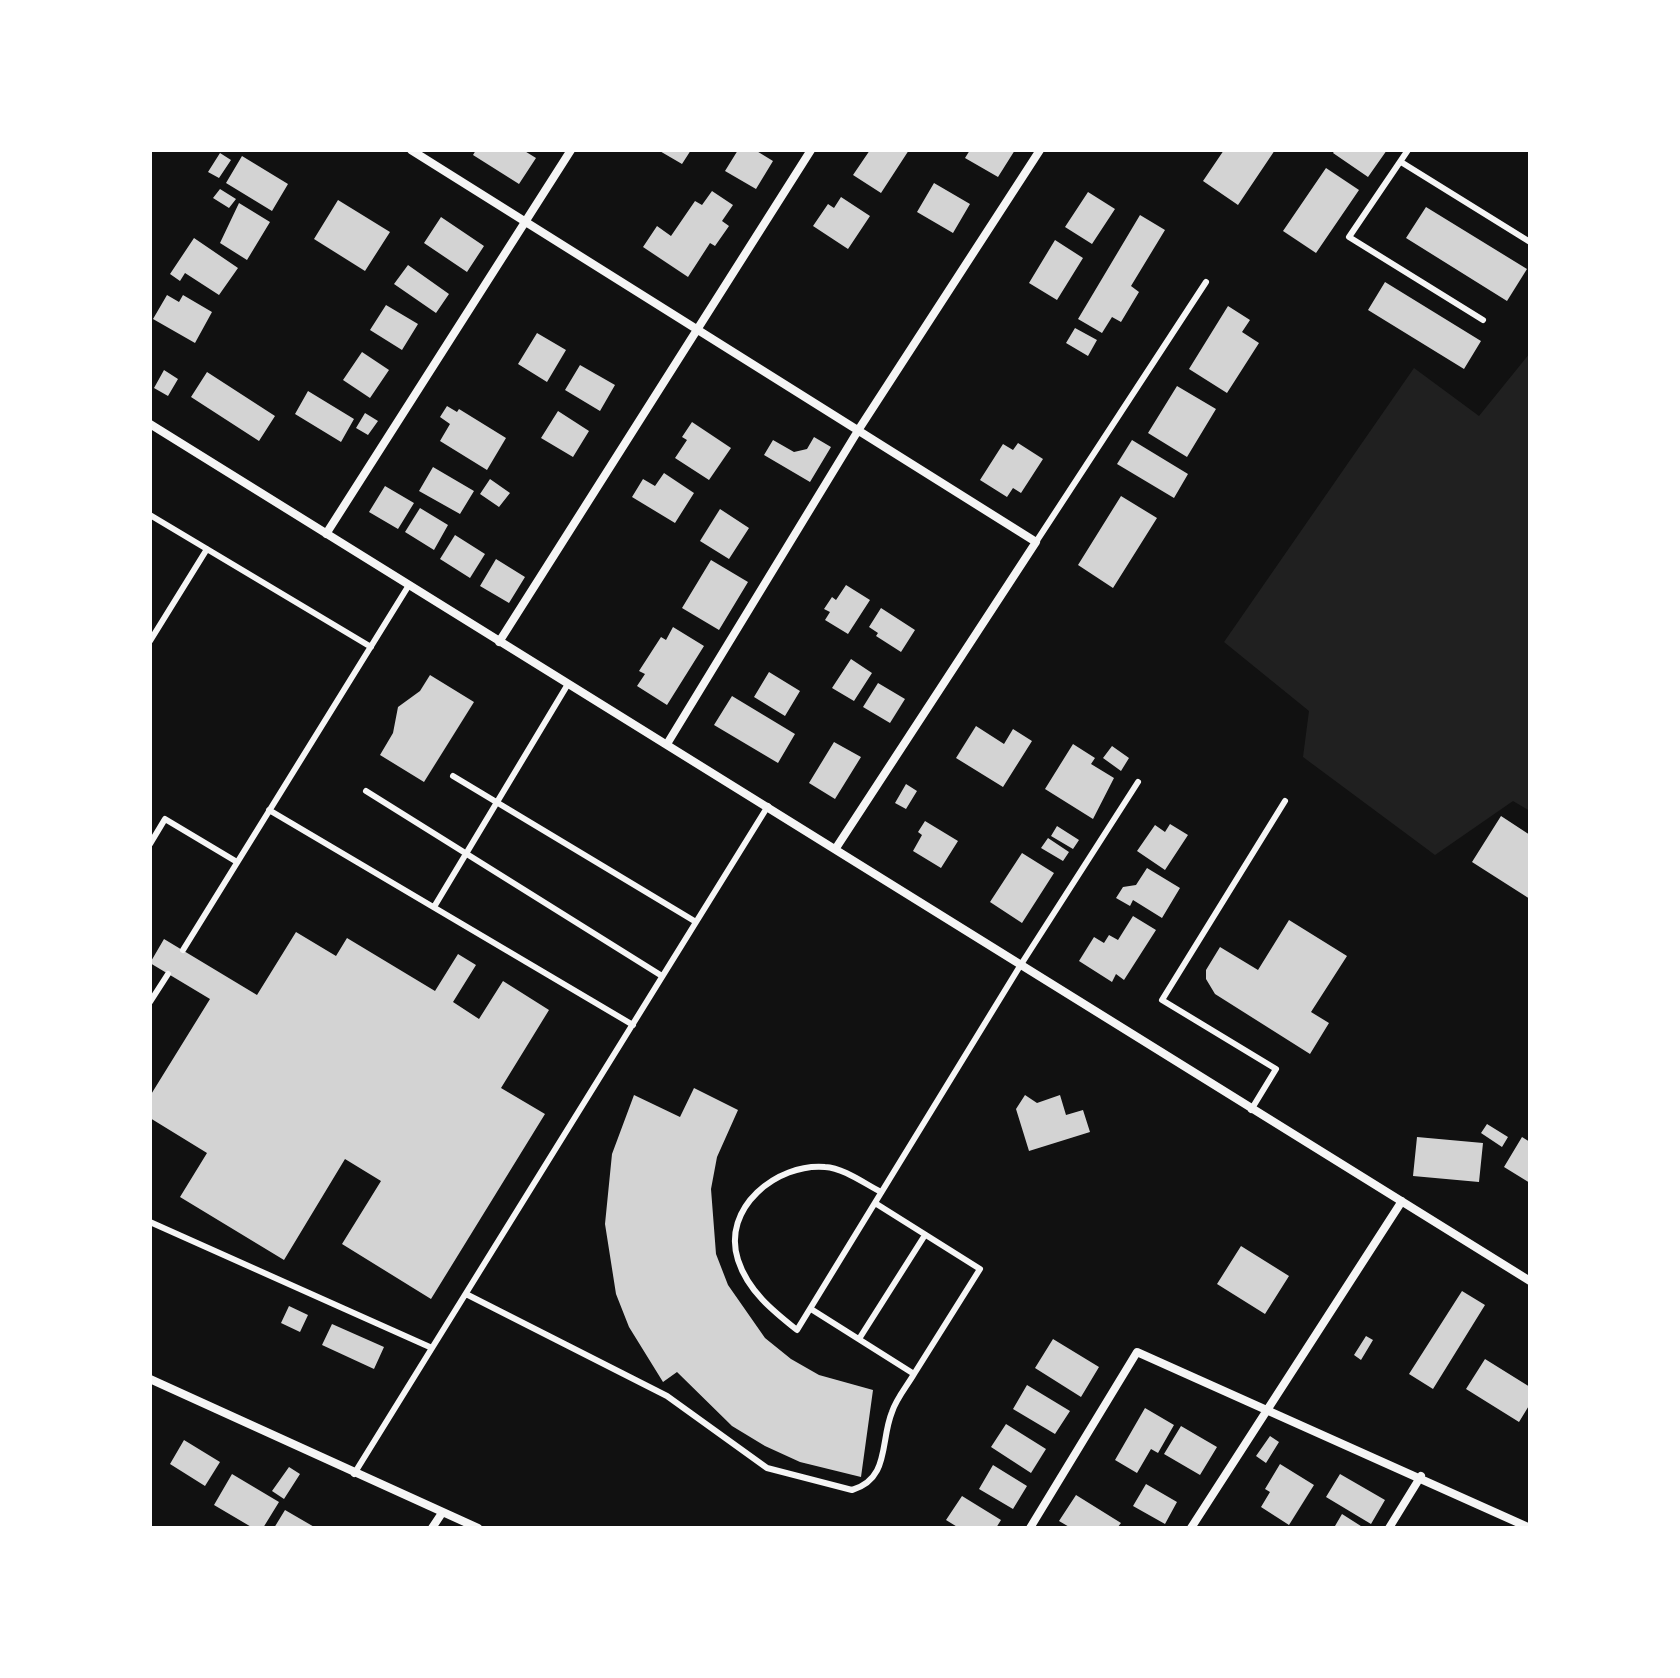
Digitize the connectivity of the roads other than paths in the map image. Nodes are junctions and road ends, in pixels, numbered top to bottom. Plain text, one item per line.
1 (411, 150) edge
2 (571, 150) edge
3 (811, 150) edge
4 (1040, 150) edge
5 (1408, 150) edge
6 (1401, 162) junction
7 (526, 221) junction
8 (1530, 242) edge
9 (1206, 282) dead end
10 (1483, 320) dead end
11 (698, 329) junction
12 (150, 424) edge
13 (859, 429) junction
14 (150, 515) edge
15 (326, 534) junction
16 (1036, 542) junction
17 (207, 549) junction
18 (409, 585) junction
19 (150, 641) edge
20 (499, 642) junction
21 (371, 647) junction
22 (568, 684) junction
23 (667, 744) junction
24 (453, 776) dead end
25 (1138, 782) dead end
26 (366, 791) dead end
27 (1285, 801) dead end
28 (497, 802) junction
29 (768, 806) junction
30 (269, 810) junction
31 (150, 844) edge
32 (836, 848) junction
33 (467, 852) junction
34 (237, 862) junction
35 (434, 907) junction
36 (696, 922) junction
37 (183, 950) dead end
38 (1020, 966) junction
39 (168, 974) dead end
40 (662, 976) junction
41 (150, 1002) edge
42 (633, 1025) junction
43 (1251, 1110) junction
44 (881, 1192) junction
45 (1402, 1201) junction
46 (875, 1203) junction
47 (150, 1222) edge
48 (925, 1235) junction
49 (1530, 1281) edge
50 (466, 1294) junction
51 (811, 1309) junction
52 (859, 1339) junction
53 (432, 1348) junction
54 (914, 1374) junction
55 (150, 1379) edge
56 (1267, 1407) junction
57 (354, 1474) junction
58 (1421, 1476) junction
59 (442, 1513) junction
60 (432, 1528) edge
61 (478, 1528) edge
62 (1030, 1528) edge
63 (1191, 1528) edge
64 (1389, 1528) edge
65 (1530, 1528) edge

1 - 7 street
2 - 7 street
3 - 11 street
4 - 13 street
5 - 6 lane
6 - 8 lane
6 - 10 lane
7 - 11 street
7 - 15 street
9 - 16 lane
11 - 13 street
11 - 20 street
12 - 15 street
13 - 16 street
13 - 23 street
14 - 17 lane
15 - 18 street
16 - 32 street
17 - 19 lane
17 - 21 lane
18 - 20 street
18 - 21 lane
20 - 22 street
21 - 30 lane
22 - 23 street
22 - 28 lane
23 - 29 street
24 - 28 lane
25 - 38 lane
26 - 33 lane
27 - 43 lane
28 - 33 lane
28 - 36 lane
29 - 32 street
29 - 36 lane
30 - 34 lane
30 - 35 lane
31 - 34 lane
32 - 38 street
33 - 35 lane
33 - 40 lane
34 - 37 lane
35 - 42 lane
36 - 40 lane
38 - 43 street
38 - 44 lane
39 - 41 lane
40 - 42 lane
42 - 50 lane
43 - 45 street
44 - 46 lane
44 - 51 lane
45 - 49 street
45 - 56 street
46 - 48 lane
46 - 51 lane
47 - 53 lane
48 - 52 lane
48 - 54 lane
50 - 53 lane
50 - 54 lane
51 - 52 lane
52 - 54 lane
53 - 57 lane
55 - 57 street
56 - 58 street
56 - 62 street
56 - 63 street
57 - 59 street
58 - 64 street
58 - 65 street
59 - 60 street
59 - 61 street

